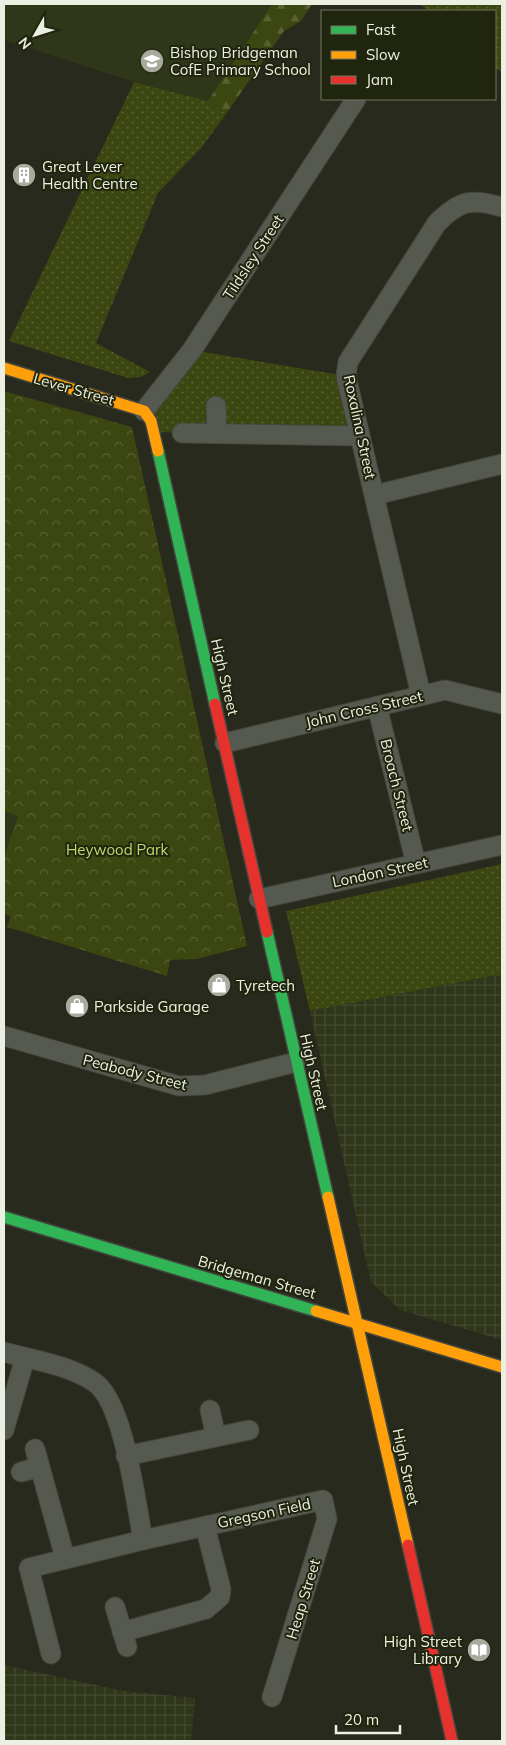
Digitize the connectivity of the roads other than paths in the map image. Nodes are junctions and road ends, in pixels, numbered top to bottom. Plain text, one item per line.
1 (355, 100) edge
2 (502, 207) edge
3 (4, 368) edge
4 (216, 406) dead end
5 (144, 411) junction
6 (182, 433) dead end
7 (217, 434) junction
8 (360, 436) junction
9 (502, 464) edge
10 (375, 496) junction
11 (421, 695) junction
12 (502, 704) edge
13 (377, 706) junction
14 (225, 743) junction
15 (502, 846) edge
16 (416, 864) junction
17 (259, 899) junction
18 (4, 1036) edge
19 (296, 1062) junction
20 (4, 1217) edge
21 (357, 1324) junction
22 (4, 1352) edge
23 (25, 1358) junction
24 (502, 1367) edge
25 (210, 1410) dead end
26 (4, 1430) edge
27 (249, 1430) dead end
28 (216, 1437) junction
29 (126, 1456) junction
30 (22, 1472) dead end
31 (323, 1500) joint
32 (205, 1526) junction
33 (143, 1540) junction
34 (65, 1558) junction
35 (115, 1607) dead end
36 (51, 1654) dead end
37 (272, 1696) dead end
38 (452, 1741) edge

1 - 5 street, Tildsley Street
2 - 8 street, Roxalina Street
3 - 5 street, Lever Street
4 - 7 street
5 - 14 street, High Street
6 - 7 street
7 - 8 street
8 - 10 street, Roxalina Street
9 - 10 street
10 - 11 street, Roxalina Street
11 - 12 street, John Cross Street
11 - 13 street, John Cross Street
13 - 14 street, John Cross Street
13 - 16 street, Broach Street
14 - 17 street, High Street
15 - 16 street, London Street
16 - 17 street, London Street
17 - 19 street, High Street
18 - 19 street, Peabody Street
19 - 21 street, High Street
20 - 21 street, Bridgeman Street
21 - 24 street, Bridgeman Street
21 - 38 street, High Street
22 - 23 street
23 - 26 street
23 - 29 street
25 - 28 street
27 - 28 street
28 - 29 street
29 - 33 street
30 - 34 street
31 - 32 street, Gregson Field
31 - 37 street, Heap Street
32 - 33 street, Gregson Field
32 - 35 street, Gregson Field
33 - 34 street, Gregson Field
34 - 36 street, Gregson Field

